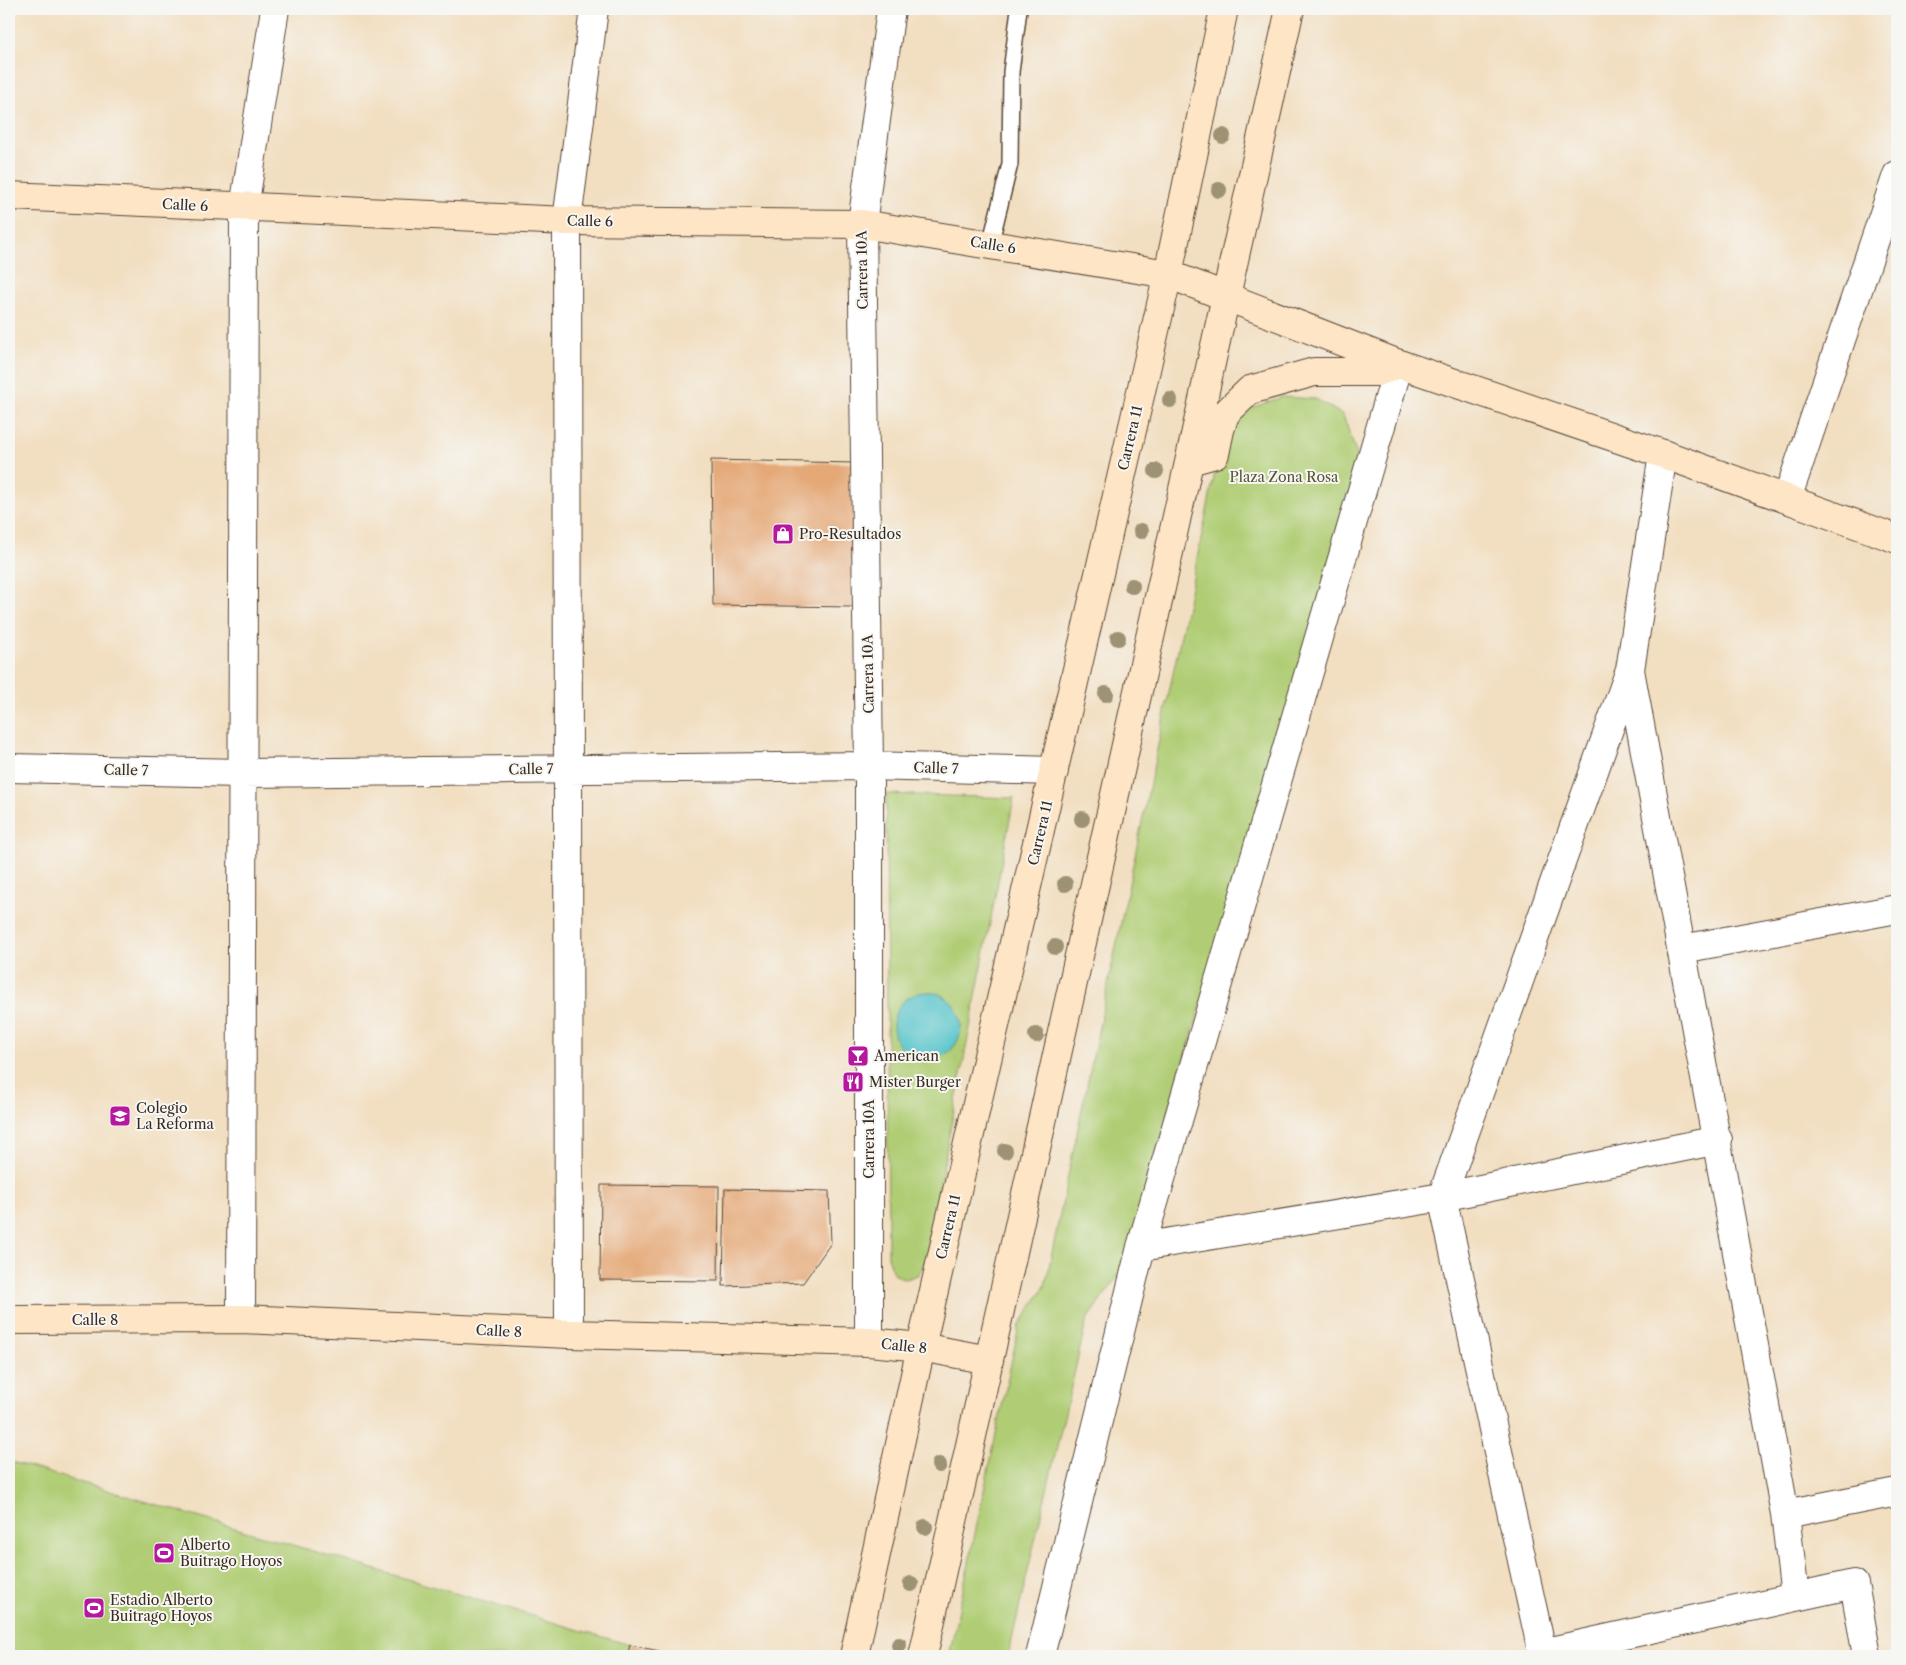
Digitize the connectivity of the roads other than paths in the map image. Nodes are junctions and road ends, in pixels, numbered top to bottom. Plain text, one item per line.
1 (274, 9) edge
2 (594, 9) edge
3 (891, 9) edge
4 (1019, 9) edge
5 (1224, 9) edge
6 (1290, 9) edge
7 (1897, 175) edge
8 (9, 196) edge
9 (244, 208) junction
10 (567, 221) junction
11 (862, 224) junction
12 (990, 245) junction
13 (1168, 274) junction
14 (1225, 296) junction
15 (1399, 364) junction
16 (1663, 454) junction
17 (1190, 461) junction
18 (1787, 499) junction
19 (1897, 539) edge
20 (1630, 670) junction
21 (869, 766) junction
22 (9, 768) edge
23 (568, 769) junction
24 (1054, 771) junction
25 (242, 773) junction
26 (1897, 909) edge
27 (1682, 949) junction
28 (1718, 1140) junction
29 (1442, 1197) junction
30 (1142, 1247) junction
31 (241, 1319) junction
32 (9, 1320) edge
33 (569, 1334) junction
34 (869, 1342) junction
35 (921, 1346) junction
36 (989, 1360) junction
37 (1897, 1492) edge
38 (1785, 1514) junction
39 (1795, 1596) junction
40 (1543, 1655) edge
41 (854, 1656) edge
42 (923, 1656) edge
43 (1040, 1656) edge
44 (1867, 1656) edge

1 - 9 street
2 - 10 street
3 - 11 street, Carrera 10A
4 - 12 lane
5 - 13 main road, Carrera 11
6 - 14 main road
7 - 18 street
8 - 9 main road, Calle 6
9 - 10 main road, Calle 6
9 - 25 street
10 - 11 main road, Calle 6
10 - 23 street
11 - 12 main road, Calle 6
11 - 21 street, Carrera 10A
12 - 13 main road, Calle 6
13 - 14 main road, Calle 6
13 - 24 main road, Carrera 11
14 - 15 main road, Calle 6
14 - 17 main road
15 - 16 main road, Calle 6
15 - 17 main road
15 - 30 street
16 - 18 main road, Calle 6
16 - 20 street
17 - 36 main road
18 - 19 main road, Calle 6
20 - 27 street
20 - 29 street
21 - 23 street, Calle 7
21 - 24 street, Calle 7
21 - 34 street, Carrera 10A
22 - 25 street, Calle 7
23 - 25 street, Calle 7
23 - 33 street
24 - 35 main road, Carrera 11
25 - 31 street
26 - 27 street
27 - 28 street
28 - 29 street
28 - 38 street
29 - 30 street
29 - 40 street
30 - 43 street
31 - 32 main road, Calle 8
31 - 33 main road, Calle 8
33 - 34 main road, Calle 8
34 - 35 main road, Calle 8
35 - 36 main road, Calle 8
35 - 41 main road, Carrera 11
36 - 42 main road
37 - 38 street
38 - 39 street
39 - 40 street
39 - 44 street

